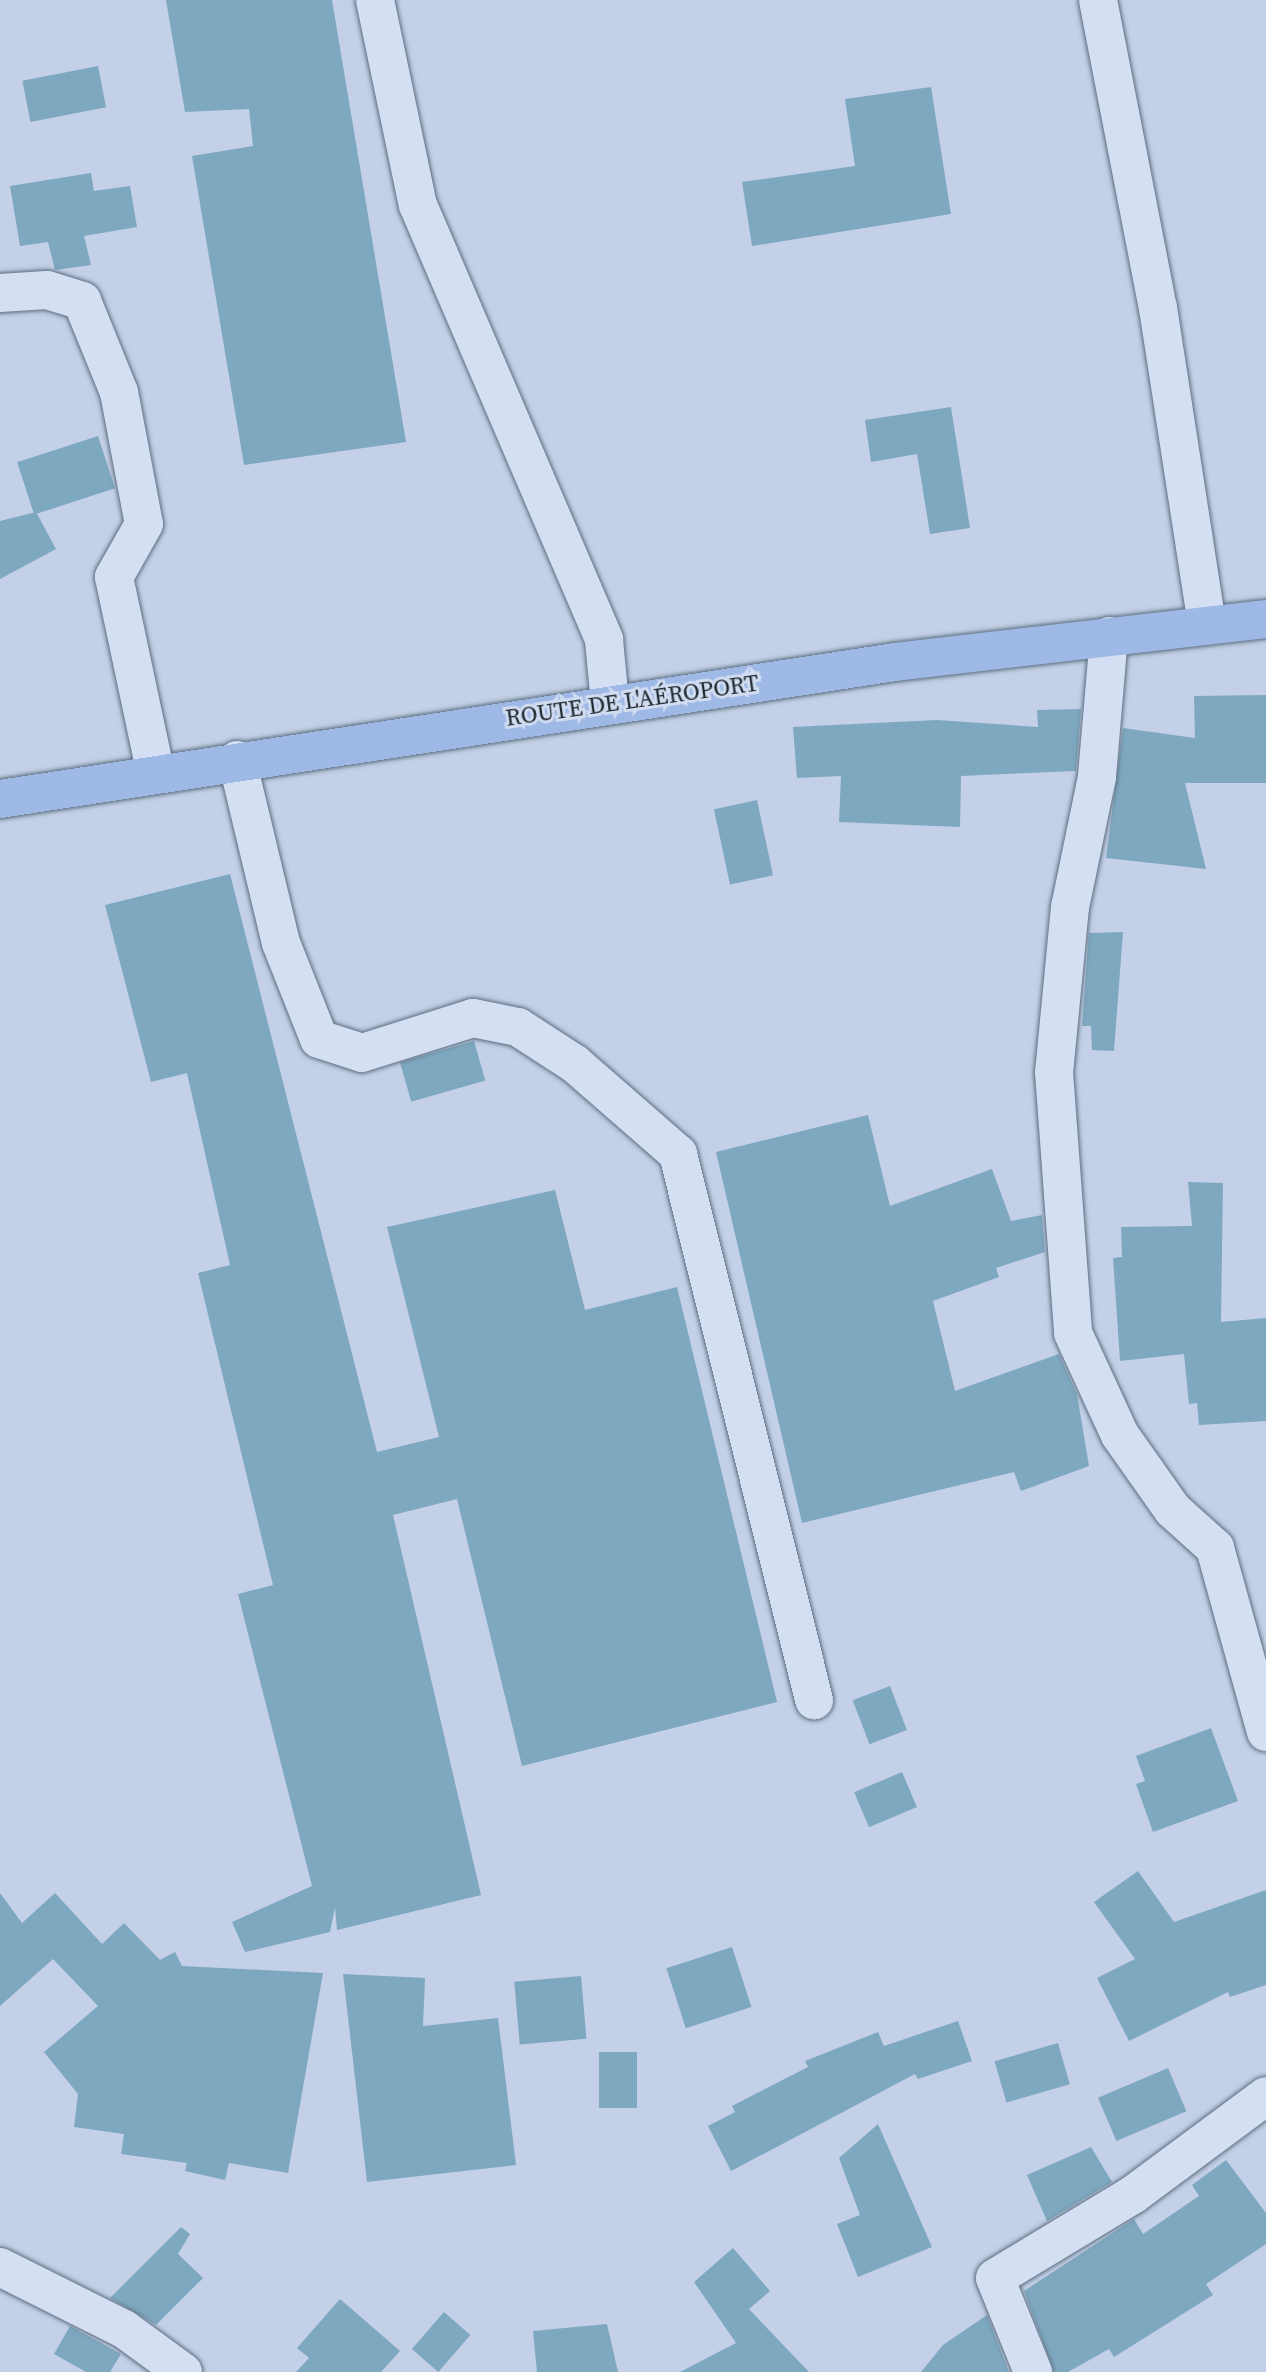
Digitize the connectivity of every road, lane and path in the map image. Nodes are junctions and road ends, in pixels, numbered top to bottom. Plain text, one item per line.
1 (374, 0) edge
2 (1098, 0) edge
3 (0, 293) edge
4 (1266, 620) edge
5 (1207, 624) junction
6 (1109, 636) junction
7 (610, 704) junction
8 (237, 760) junction
9 (156, 774) junction
10 (0, 799) edge
11 (814, 1700) dead end
12 (1266, 1732) edge
13 (1266, 2096) edge
14 (0, 2267) edge
15 (183, 2372) edge
16 (1033, 2372) edge

1 - 7 street
2 - 5 street
3 - 9 street
4 - 5 main road, ROUTE DE L'AÉROPORT
5 - 6 main road, ROUTE DE L'AÉROPORT
6 - 7 main road, ROUTE DE L'AÉROPORT
6 - 12 street
7 - 8 main road, ROUTE DE L'AÉROPORT
8 - 9 main road, ROUTE DE L'AÉROPORT
8 - 11 street
9 - 10 main road, ROUTE DE L'AÉROPORT
13 - 16 street
14 - 15 street

